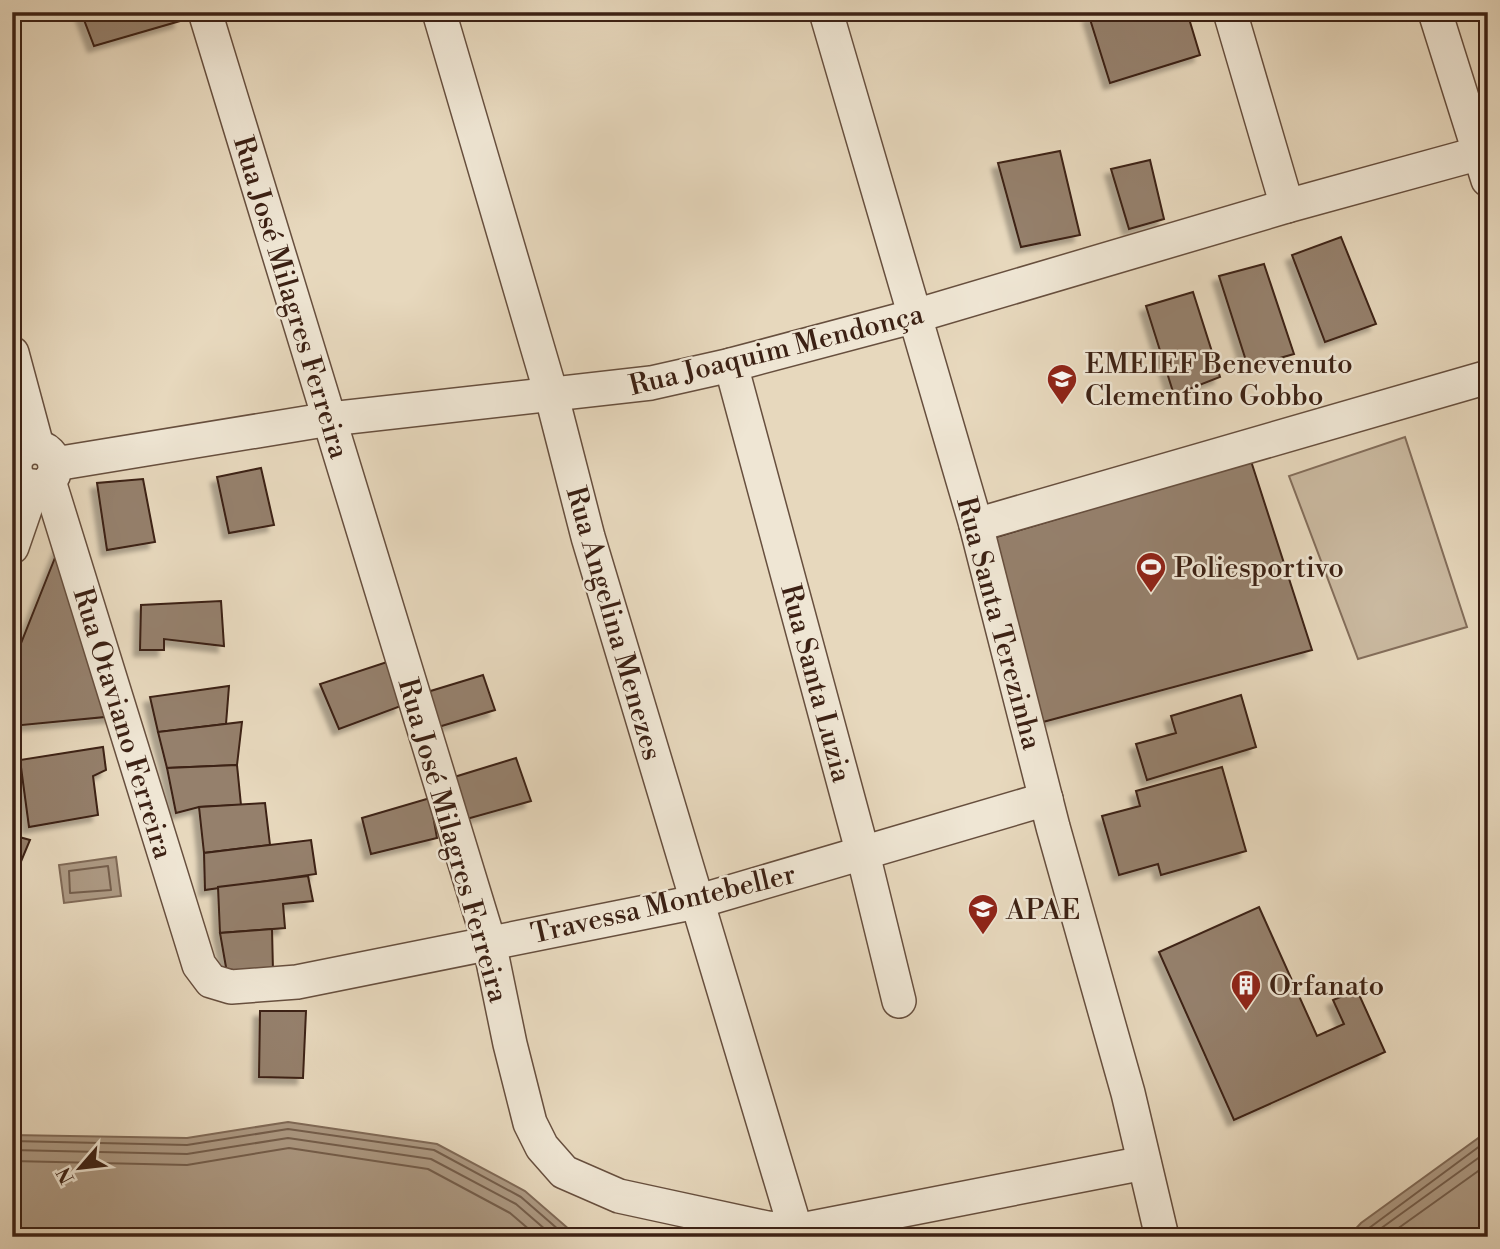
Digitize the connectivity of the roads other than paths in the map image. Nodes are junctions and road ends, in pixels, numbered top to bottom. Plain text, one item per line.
1 (205, 12) edge
2 (439, 12) edge
3 (826, 12) edge
4 (1230, 12) edge
5 (1435, 12) edge
6 (1484, 167) edge
7 (1287, 206) junction
8 (915, 316) junction
9 (12, 353) edge
10 (731, 365) junction
11 (1488, 377) edge
12 (552, 397) junction
13 (330, 419) junction
14 (33, 469) edge
15 (976, 525) junction
16 (12, 547) edge
17 (1046, 799) junction
18 (863, 854) junction
19 (696, 902) junction
20 (489, 942) junction
21 (199, 965) joint
22 (899, 1001) dead end
23 (1144, 1163) junction
24 (796, 1231) junction
25 (1161, 1237) edge

1 - 13 street, Rua José Milagres Ferreira
2 - 12 street, Rua Angelina Menezes
3 - 8 street, Rua Santa Terezinha
4 - 7 street
5 - 6 street
6 - 7 street, Rua Joaquim Mendonça
7 - 8 street, Rua Joaquim Mendonça
8 - 10 street, Rua Joaquim Mendonça
8 - 15 street, Rua Santa Terezinha
9 - 14 street, Rua Otaviano Ferreira
10 - 12 street, Rua Joaquim Mendonça
10 - 18 street, Rua Santa Luzia
11 - 15 street
12 - 13 street, Rua Joaquim Mendonça
12 - 19 street, Rua Angelina Menezes
13 - 14 street, Rua Joaquim Mendonça
13 - 20 street, Rua José Milagres Ferreira
14 - 16 street
14 - 21 street, Rua Otaviano Ferreira
15 - 17 street, Rua Santa Terezinha
17 - 18 street, Travessa Montebeller
17 - 23 street, Rua Santa Terezinha
18 - 19 street, Travessa Montebeller
18 - 22 street, Rua Santa Luzia
19 - 20 street, Travessa Montebeller
19 - 24 street, Rua Angelina Menezes
20 - 21 street, Travessa Montebeller
20 - 24 street, Rua José Milagres Ferreira
23 - 24 street, Rua José Milagres Ferreira
23 - 25 street, Rua Santa Terezinha

